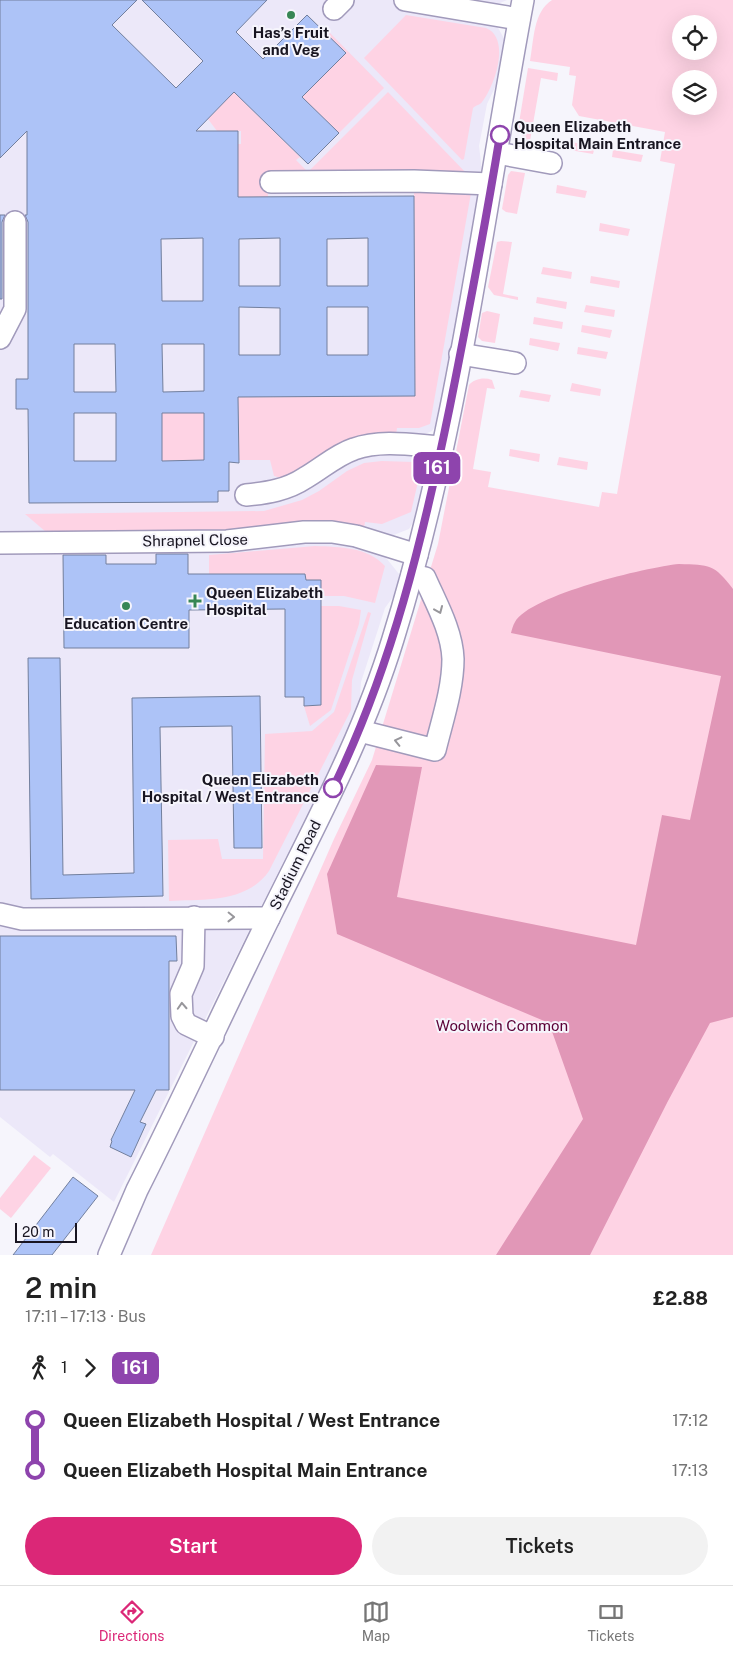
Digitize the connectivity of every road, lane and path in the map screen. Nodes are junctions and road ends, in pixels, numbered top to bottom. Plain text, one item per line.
1 (405, 0) edge
2 (450, 3) edge
3 (521, 10) edge
4 (497, 153) junction
5 (551, 163) dead end
6 (271, 182) dead end
7 (491, 184) junction
8 (15, 222) dead end
9 (0, 338) edge
10 (460, 354) junction
11 (515, 364) dead end
12 (442, 447) junction
13 (246, 495) dead end
14 (0, 543) edge
15 (414, 565) junction
16 (360, 731) junction
17 (0, 914) edge
18 (194, 917) junction
19 (269, 918) junction
20 (213, 1037) junction
21 (109, 1255) edge

1 - 2 street
2 - 3 street
3 - 4 street, Stadium Road
4 - 5 street
4 - 7 street, Stadium Road
6 - 7 street
7 - 10 street, Stadium Road
8 - 9 street
10 - 11 street
10 - 12 street, Stadium Road
12 - 13 street
12 - 15 street, Stadium Road
14 - 15 street, Shrapnel Close
15 - 16 street, Stadium Road
15 -> 16 street
16 - 19 street, Stadium Road
17 - 18 street, Stadium Road
18 -> 19 street, Stadium Road
20 -> 18 street
19 - 20 street, Stadium Road
20 - 21 street, Stadium Road

